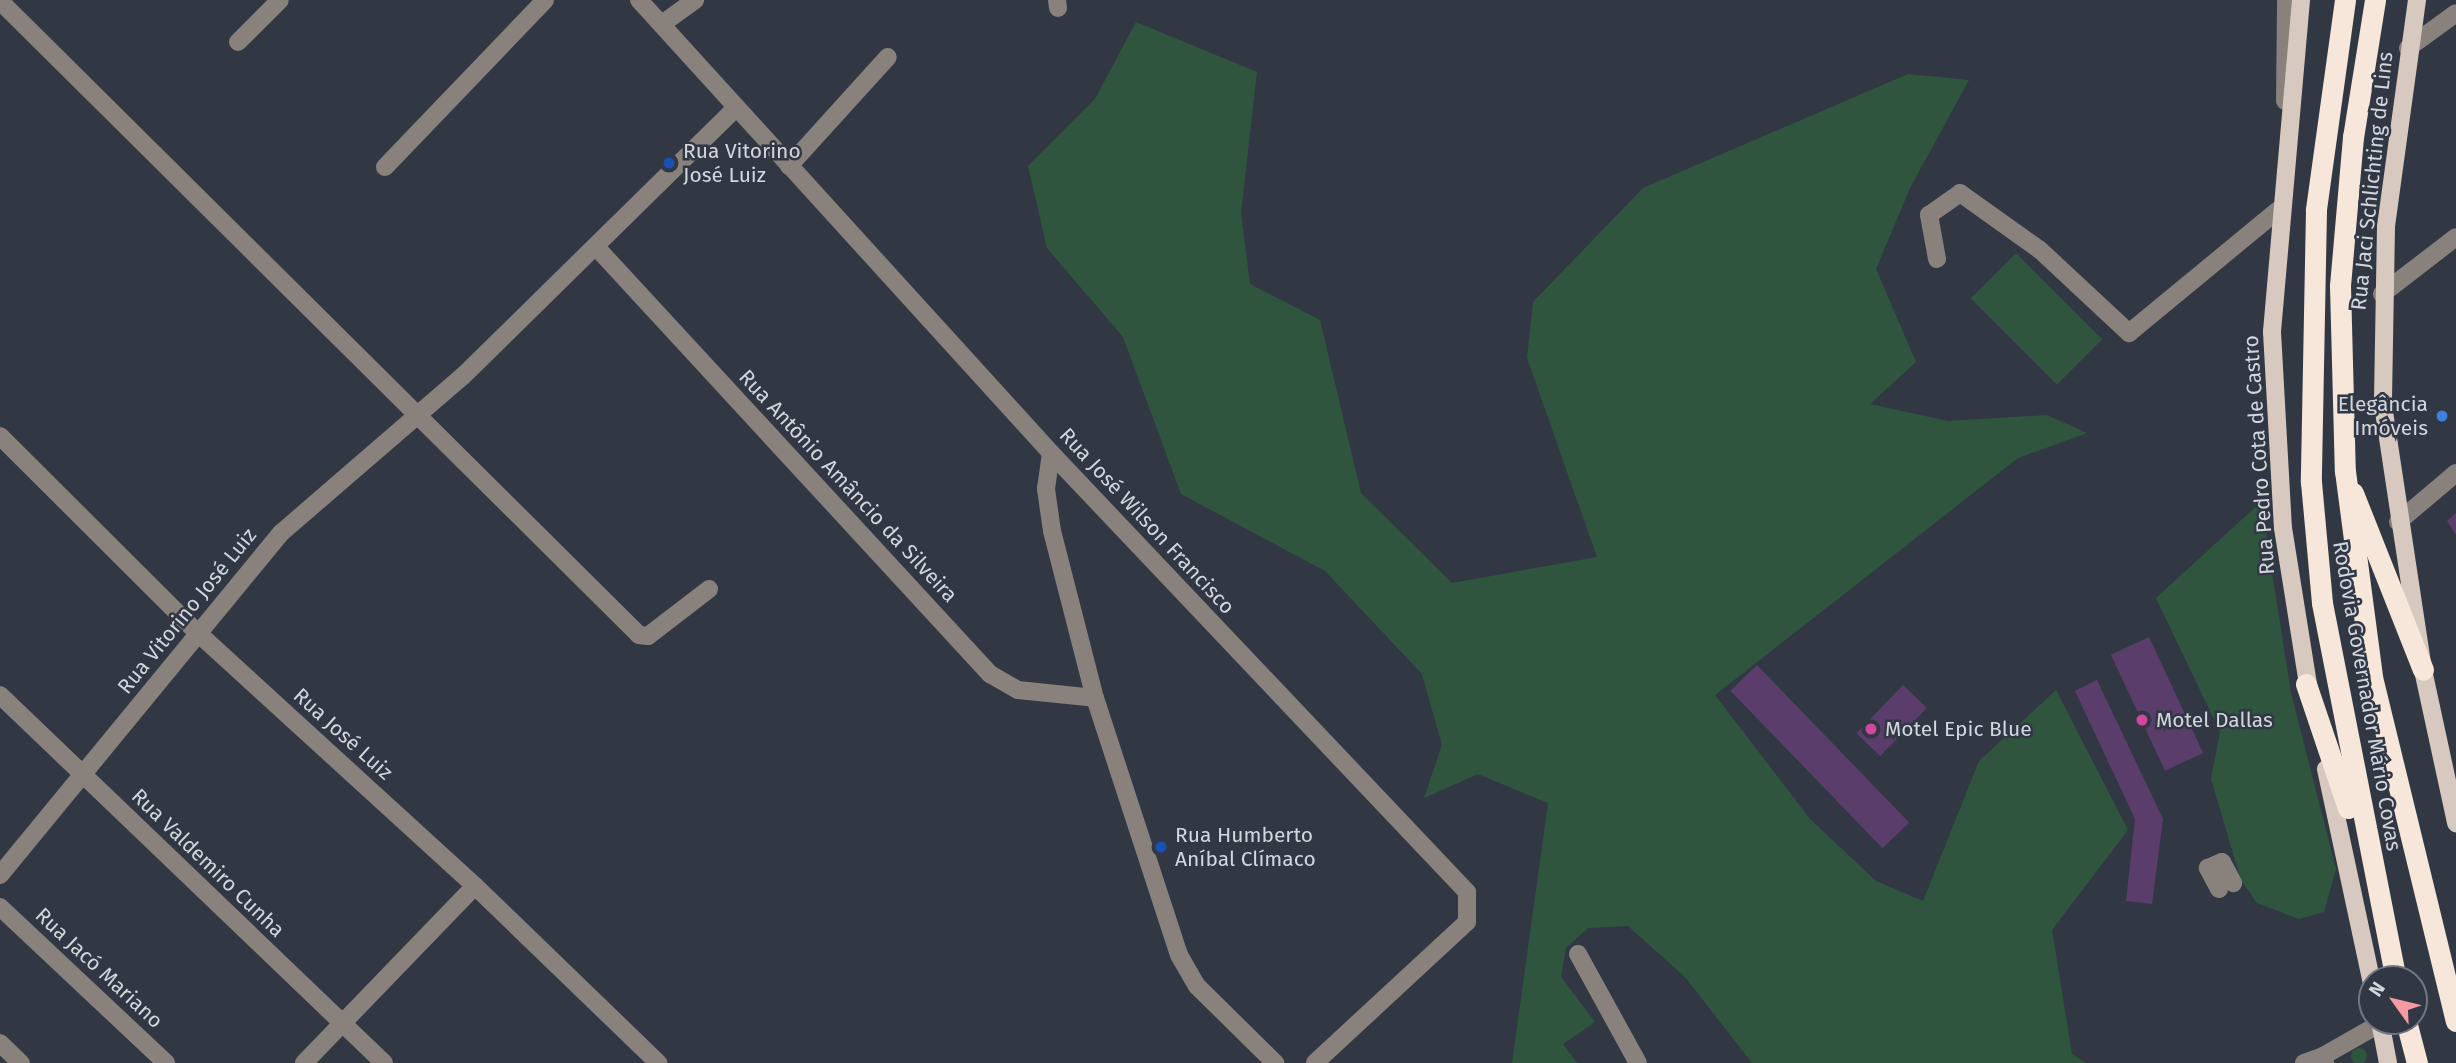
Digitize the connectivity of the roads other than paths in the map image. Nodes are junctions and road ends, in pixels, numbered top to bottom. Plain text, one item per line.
1 (280, 0) edge
2 (545, 0) edge
3 (639, 0) edge
4 (695, 0) edge
5 (2286, 0) edge
6 (2301, 0) edge
7 (2345, 0) edge
8 (2375, 0) edge
9 (2417, 0) edge
10 (0, 1) edge
11 (2456, 13) edge
12 (662, 24) junction
13 (238, 42) dead end
14 (2408, 48) junction
15 (888, 57) dead end
16 (737, 108) junction
17 (2286, 141) junction
18 (789, 166) junction
19 (385, 167) dead end
20 (2278, 210) junction
21 (2456, 237) edge
22 (597, 248) junction
23 (1937, 259) dead end
24 (2382, 294) junction
25 (417, 413) junction
26 (0, 436) edge
27 (1051, 453) junction
28 (2345, 471) junction
29 (2456, 472) edge
30 (2398, 522) junction
31 (709, 589) dead end
32 (198, 634) junction
33 (2423, 670) junction
34 (2306, 684) junction
35 (0, 695) edge
36 (1095, 698) junction
37 (82, 774) junction
38 (2456, 823) edge
39 (2215, 865) dead end
40 (0, 875) edge
41 (475, 886) junction
42 (2226, 886) dead end
43 (0, 907) edge
44 (2386, 939) junction
45 (1578, 954) dead end
46 (2368, 965) edge
47 (2392, 965) edge
48 (2456, 1021) edge
49 (342, 1023) junction
50 (2361, 1035) edge
51 (2383, 1035) edge
52 (2410, 1035) edge
53 (0, 1043) edge
54 (1257, 1056) edge
55 (2324, 1060) edge
56 (20, 1063) edge
57 (166, 1063) edge
58 (304, 1063) edge
59 (384, 1063) edge
60 (658, 1063) edge
61 (1275, 1063) edge
62 (1315, 1063) edge
63 (1638, 1063) edge
64 (2304, 1063) edge
65 (2388, 1063) edge
66 (2417, 1063) edge

1 - 13 street
2 - 19 street
3 - 12 street, Rua José Wilson Francisco
4 - 12 street
5 - 17 street
6 - 17 main road, Rua Pedro Cota de Castro
7 - 44 highway, Rodovia Governador Mário Covas
8 - 28 highway, Rodovia Governador Mário Covas
9 - 14 main road, Rua Jaci Schlichting de Lins
10 - 25 street
11 - 14 street
12 - 16 street, Rua José Wilson Francisco
14 - 24 main road, Rua Jaci Schlichting de Lins
15 - 18 street
16 - 18 street, Rua José Wilson Francisco
16 - 22 street, Rua Vitorino José Luiz
17 - 20 main road, Rua Pedro Cota de Castro
18 - 27 street, Rua José Wilson Francisco
20 - 23 street
20 - 34 main road, Rua Pedro Cota de Castro
21 - 24 street
22 - 25 street, Rua Vitorino José Luiz
22 - 36 street, Rua Antônio Amâncio da Silveira
24 - 30 main road, Rua Jaci Schlichting de Lins
25 - 31 street
25 - 32 street, Rua Vitorino José Luiz
26 - 32 street, Rua José Luiz
27 - 36 street
27 - 62 street, Rua José Wilson Francisco
28 - 33 highway
28 - 48 highway, Rodovia Governador Mário Covas
29 - 30 street
30 - 33 main road, Rua Jaci Schlichting de Lins
32 - 37 street, Rua Vitorino José Luiz
32 - 41 street, Rua José Luiz
33 - 38 main road, Rua Jaci Schlichting de Lins
34 - 44 highway
34 - 46 main road, Rua Pedro Cota de Castro
35 - 37 street, Rua Valdemiro Cunha
36 - 54 street
37 - 40 street, Rua Vitorino José Luiz
37 - 49 street, Rua Valdemiro Cunha
39 - 42 street
41 - 49 street
41 - 60 street, Rua José Luiz
43 - 57 street, Rua Jacó Mariano
44 - 47 highway, Rodovia Governador Mário Covas
45 - 63 street
49 - 58 street
49 - 59 street, Rua Valdemiro Cunha
50 - 55 street
51 - 65 main road
52 - 66 highway
53 - 56 street
54 - 61 street
55 - 64 street

